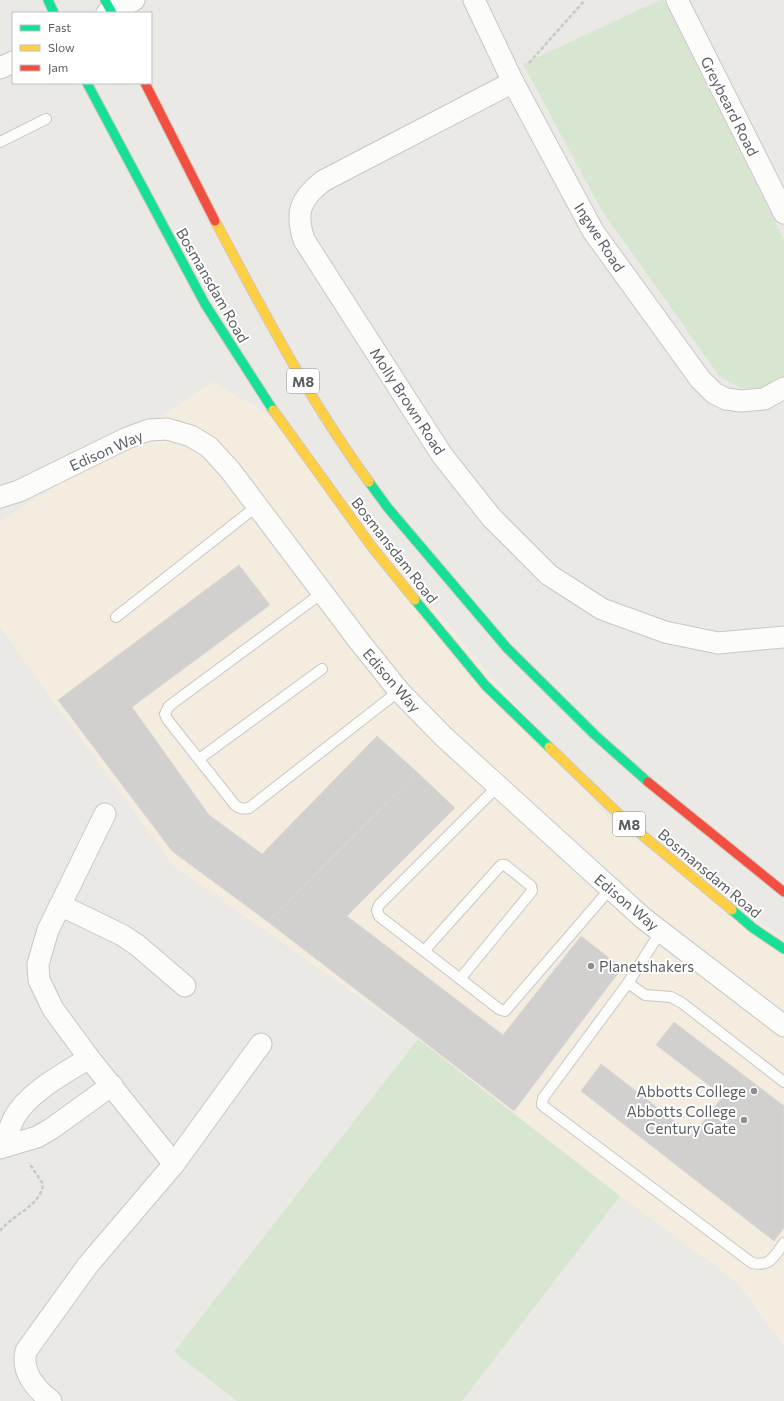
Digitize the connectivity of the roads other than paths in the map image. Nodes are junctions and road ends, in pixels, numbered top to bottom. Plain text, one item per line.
1 (48, 0) edge
2 (134, 0) edge
3 (474, 0) edge
4 (677, 0) edge
5 (109, 9) edge
6 (54, 12) edge
7 (12, 62) edge
8 (0, 68) edge
9 (513, 82) junction
10 (88, 84) edge
11 (146, 84) edge
12 (46, 119) dead end
13 (0, 142) edge
14 (784, 213) edge
15 (784, 388) edge
16 (0, 497) edge
17 (257, 506) junction
18 (322, 593) junction
19 (116, 617) dead end
20 (784, 637) edge
21 (322, 669) dead end
22 (399, 691) junction
23 (199, 759) junction
24 (498, 786) junction
25 (105, 814) dead end
26 (610, 889) junction
27 (784, 892) edge
28 (60, 905) junction
29 (661, 931) junction
30 (784, 949) edge
31 (424, 951) junction
32 (460, 979) junction
33 (628, 982) junction
34 (185, 986) dead end
35 (784, 1026) edge
36 (260, 1044) dead end
37 (89, 1058) junction
38 (784, 1082) edge
39 (112, 1085) junction
40 (6, 1146) edge
41 (174, 1164) junction
42 (784, 1243) edge
43 (51, 1401) edge

1 - 6 main road
2 - 5 street
3 - 9 street, Ingwe Road
4 - 14 street, Greybeard Road
7 - 8 street
9 - 15 street, Ingwe Road
9 - 20 street, Molly Brown Road
10 - 30 main road, Bosmansdam Road / M8
11 - 27 main road, Bosmansdam Road / M8
12 - 13 lane
16 - 17 street, Edison Way
17 - 18 street, Edison Way
17 - 19 lane
18 - 22 street, Edison Way
18 - 23 lane
21 - 23 lane
22 - 23 lane
22 - 24 street, Edison Way
24 - 26 street, Edison Way
24 - 31 lane
25 - 28 street
26 - 29 street, Edison Way
26 - 32 lane
28 - 34 street
28 - 37 street
29 - 33 lane
29 - 35 street, Edison Way
31 - 32 lane
31 - 32 lane
33 - 38 lane
33 - 42 lane
36 - 41 street
37 - 39 street
37 - 40 street
39 - 40 street
39 - 41 street
41 - 43 street

